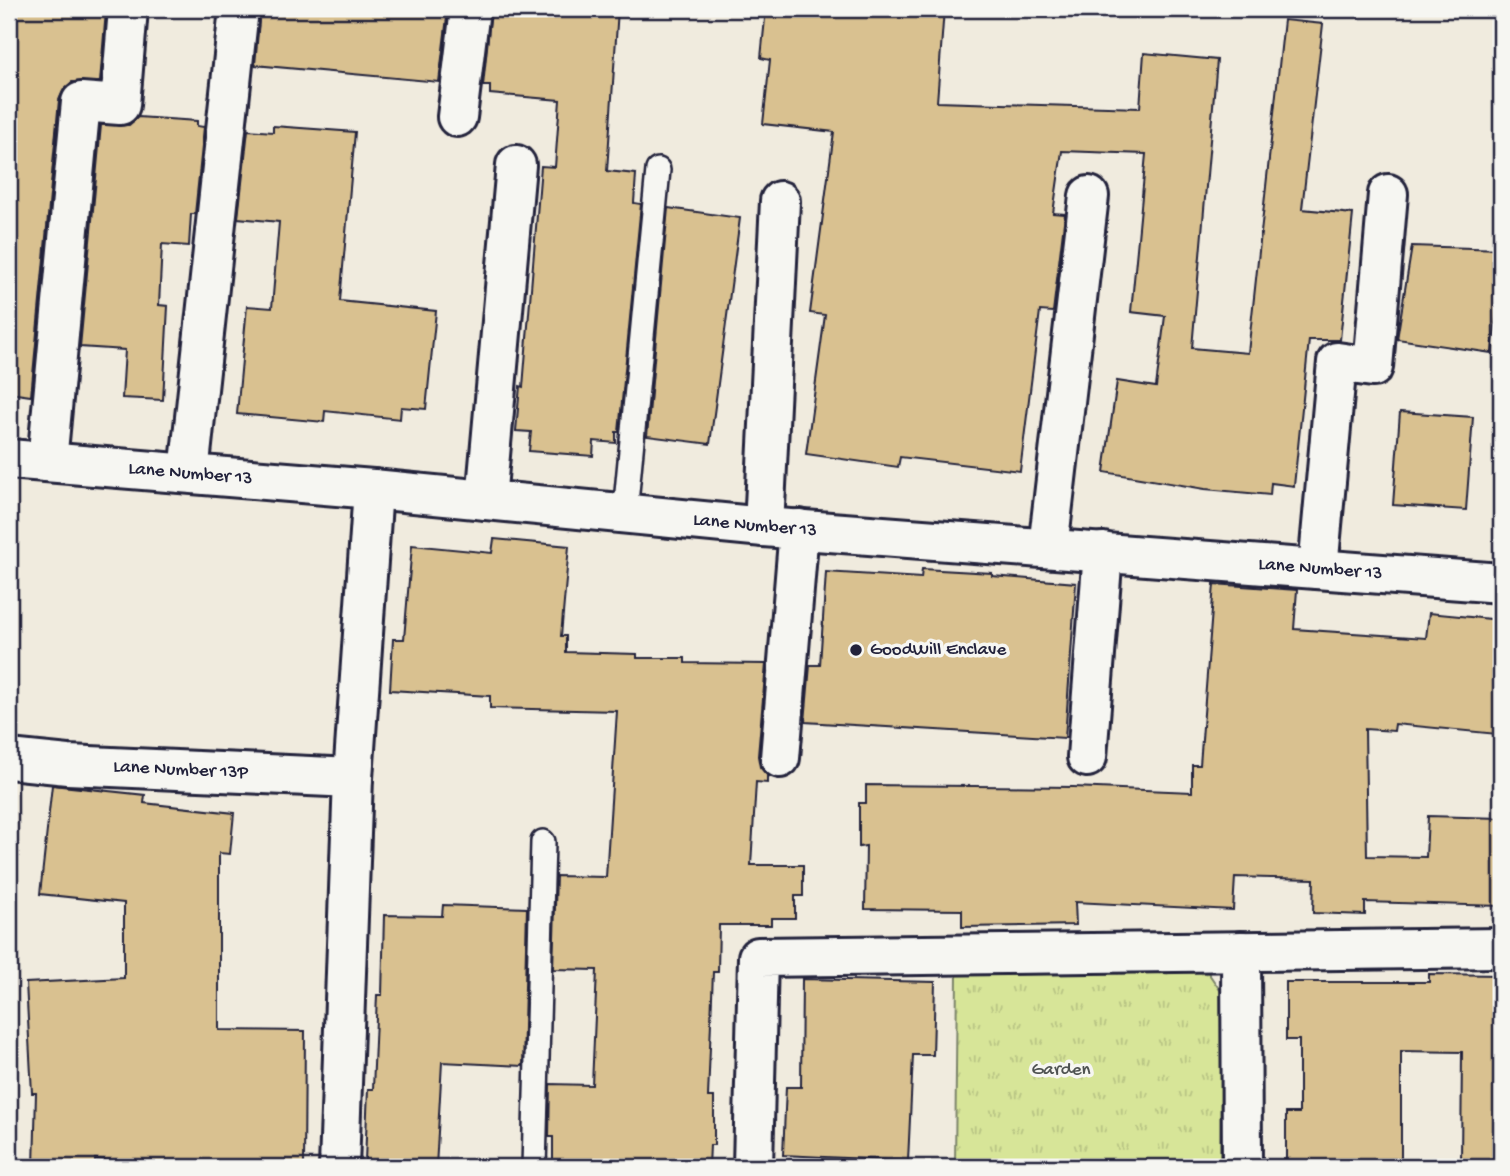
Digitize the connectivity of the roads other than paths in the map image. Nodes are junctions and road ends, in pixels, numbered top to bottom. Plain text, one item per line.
1 (128, 9) edge
2 (239, 9) edge
3 (470, 9) edge
4 (457, 117) dead end
5 (516, 165) dead end
6 (658, 170) dead end
7 (1388, 194) dead end
8 (1088, 196) dead end
9 (780, 201) dead end
10 (9, 459) edge
11 (47, 462) junction
12 (189, 473) junction
13 (373, 489) junction
14 (486, 500) junction
15 (625, 513) junction
16 (781, 528) junction
17 (1048, 548) junction
18 (1103, 552) junction
19 (1318, 569) junction
20 (1501, 583) edge
21 (1087, 757) dead end
22 (780, 758) dead end
23 (9, 759) edge
24 (353, 778) junction
25 (543, 842) dead end
26 (1501, 948) edge
27 (1241, 951) junction
28 (340, 1167) edge
29 (534, 1167) edge
30 (753, 1167) edge
31 (1242, 1167) edge

1 - 11 street
2 - 12 street
3 - 4 street
5 - 14 street
6 - 15 lane
7 - 19 street
8 - 17 street
9 - 16 street
10 - 11 street, Lane Number 13
11 - 12 street, Lane Number 13
12 - 13 street, Lane Number 13
13 - 14 street, Lane Number 13
13 - 24 street
14 - 15 street, Lane Number 13
15 - 16 street, Lane Number 13
16 - 17 street, Lane Number 13
16 - 22 street
17 - 18 street, Lane Number 13
18 - 19 street, Lane Number 13
18 - 21 street
19 - 20 street, Lane Number 13
23 - 24 street, Lane Number 13P
24 - 28 street
25 - 29 lane
26 - 27 street
27 - 30 street
27 - 31 street

